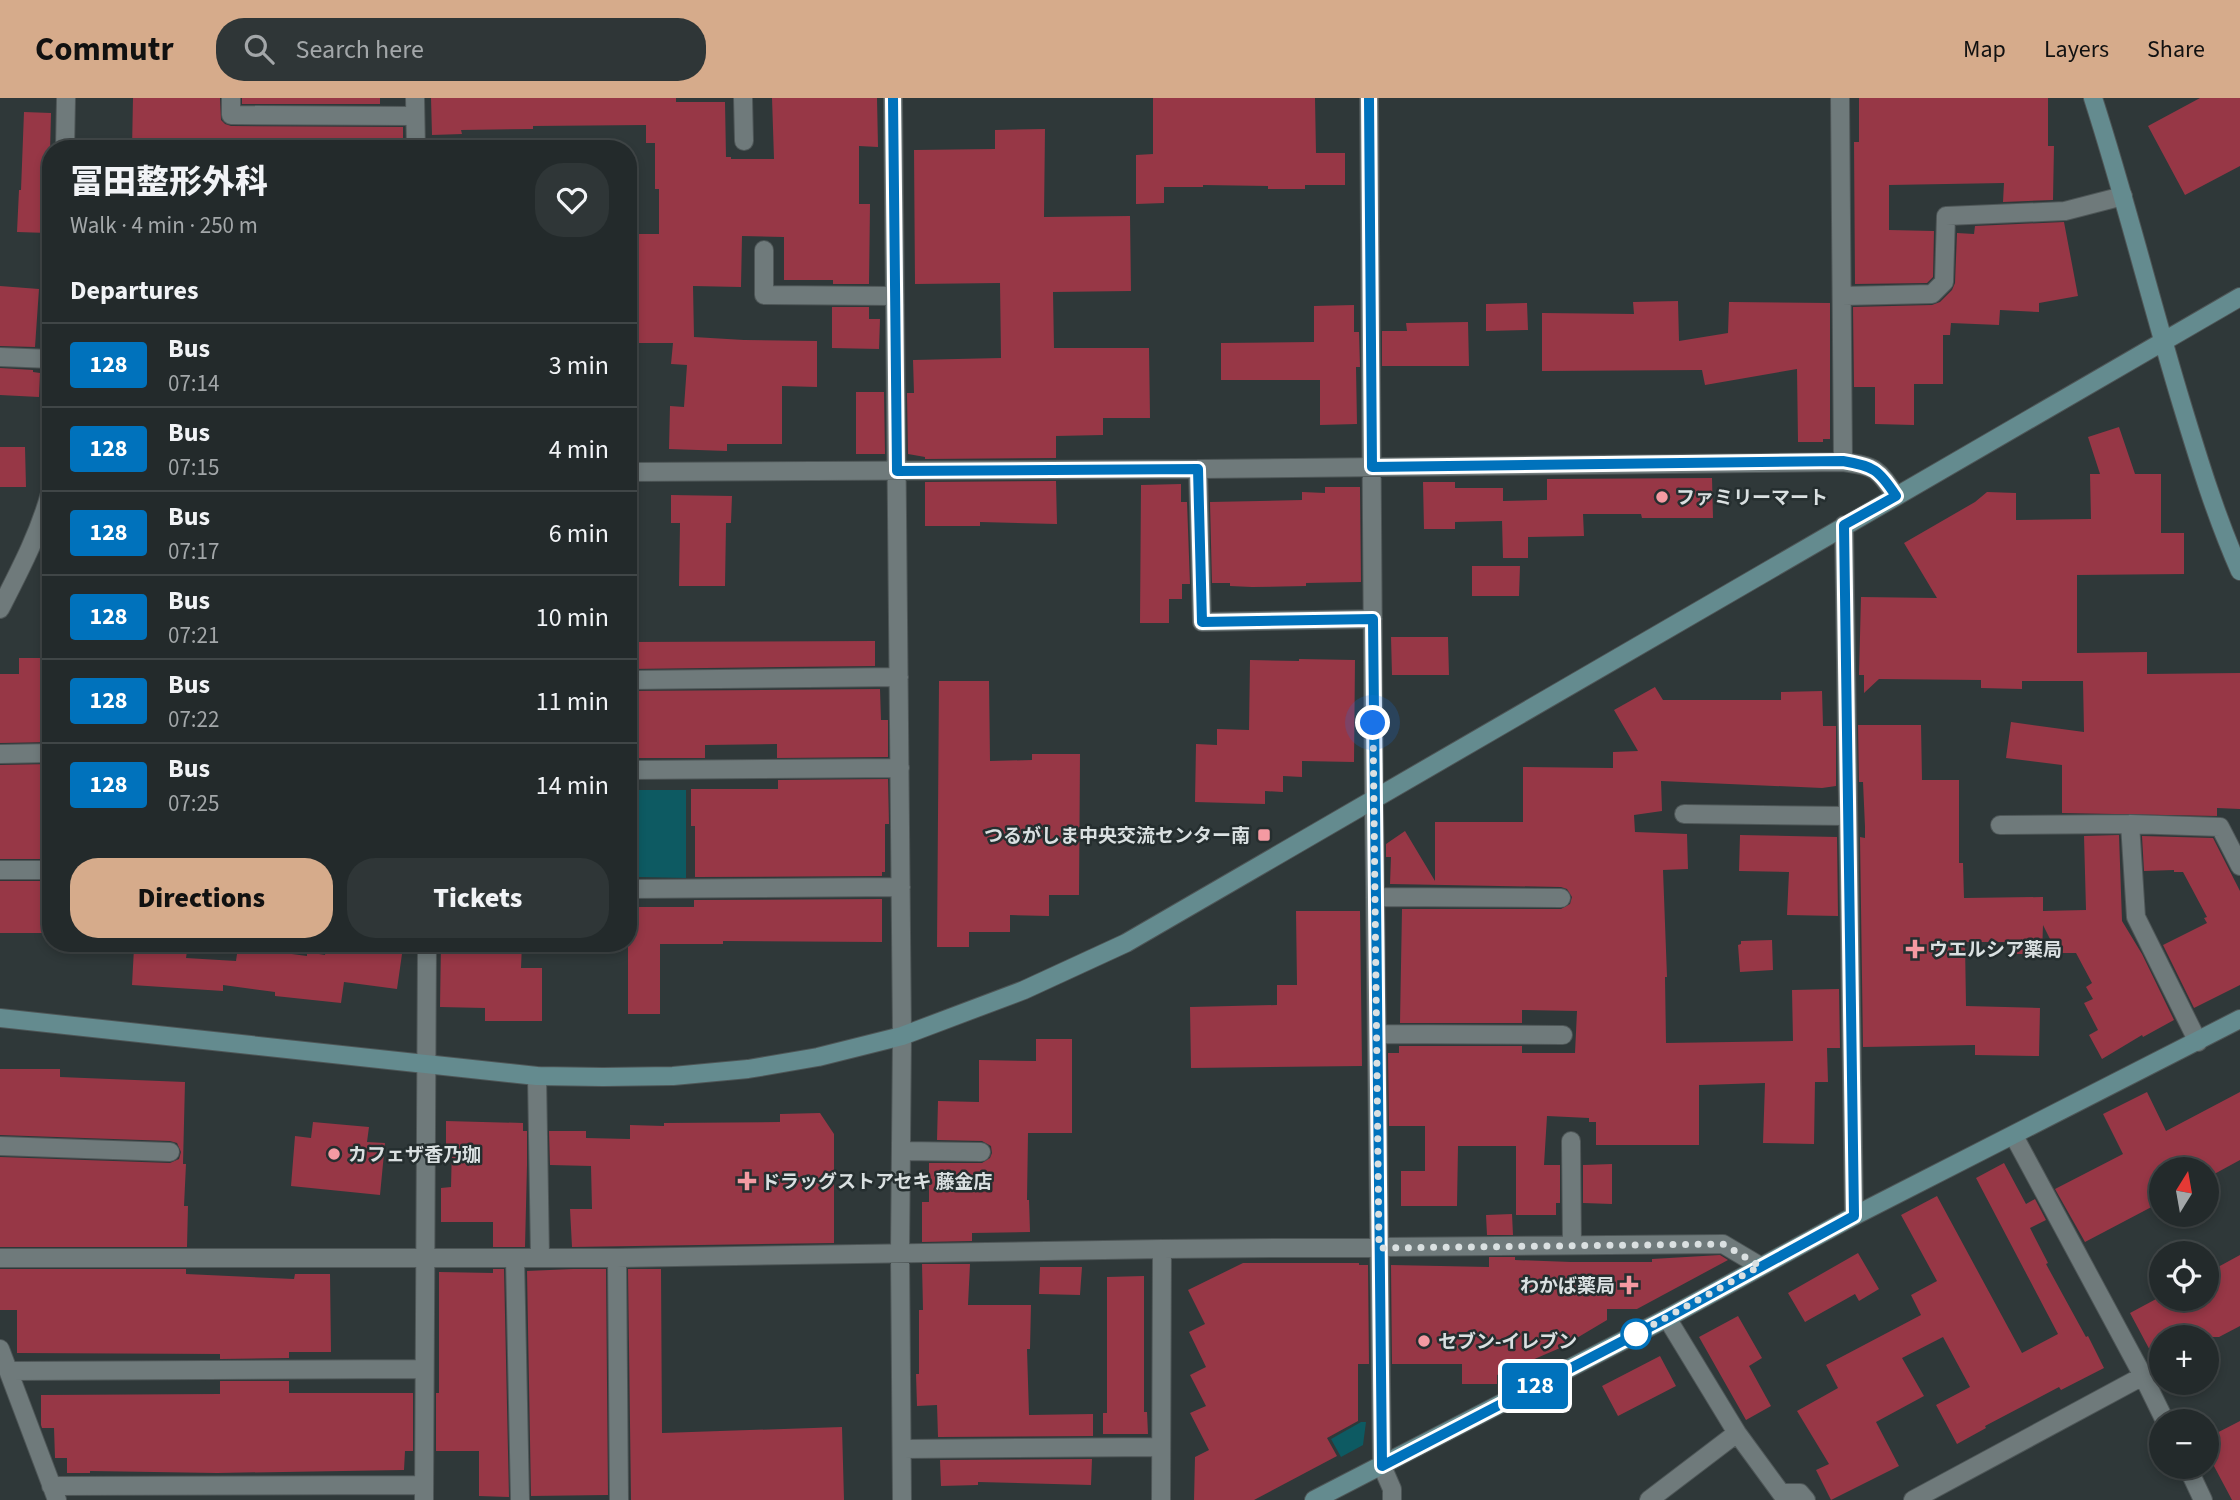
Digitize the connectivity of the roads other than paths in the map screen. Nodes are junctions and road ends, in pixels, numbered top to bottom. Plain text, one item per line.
1 (66, 98) edge
2 (231, 98) edge
3 (743, 98) edge
4 (893, 98) edge
5 (1369, 98) edge
6 (1840, 98) edge
7 (2098, 100) edge
8 (415, 107) edge
9 (65, 140) edge
10 (416, 140) edge
11 (744, 141) dead end
12 (2123, 196) junction
13 (764, 250) dead end
14 (895, 296) junction
15 (1842, 296) junction
16 (2240, 297) edge
17 (2162, 343) junction
18 (0, 357) edge
19 (42, 359) edge
20 (1843, 461) junction
21 (1372, 467) junction
22 (1198, 469) junction
23 (897, 471) junction
24 (637, 472) edge
25 (1896, 496) junction
26 (42, 521) edge
27 (1844, 525) junction
28 (2234, 541) edge
29 (2240, 571) edge
30 (0, 609) edge
31 (1373, 619) junction
32 (899, 677) junction
33 (637, 680) edge
34 (42, 753) edge
35 (0, 754) edge
36 (900, 768) junction
37 (637, 771) edge
38 (1374, 801) junction
39 (1684, 814) dead end
40 (1848, 816) junction
41 (2130, 824) junction
42 (2000, 825) dead end
43 (2240, 866) edge
44 (0, 870) edge
45 (42, 870) edge
46 (901, 887) junction
47 (637, 889) edge
48 (1375, 897) junction
49 (1561, 898) dead end
50 (427, 952) edge
51 (0, 1018) edge
52 (2240, 1019) edge
53 (1377, 1034) junction
54 (1563, 1035) dead end
55 (902, 1036) junction
56 (2198, 1042) junction
57 (428, 1065) junction
58 (537, 1076) junction
59 (2014, 1136) junction
60 (1571, 1141) dead end
61 (0, 1146) edge
62 (901, 1151) junction
63 (170, 1152) dead end
64 (981, 1152) dead end
65 (1854, 1216) junction
66 (1572, 1245) junction
67 (1379, 1248) junction
68 (1162, 1249) junction
69 (900, 1254) junction
70 (540, 1257) junction
71 (0, 1258) edge
72 (515, 1258) junction
73 (617, 1258) junction
74 (425, 1259) junction
75 (1760, 1266) junction
76 (1667, 1318) junction
77 (0, 1349) edge
78 (423, 1369) junction
79 (9, 1371) junction
80 (2143, 1376) junction
81 (2159, 1409) edge
82 (1737, 1433) junction
83 (1161, 1447) junction
84 (902, 1450) junction
85 (1382, 1466) junction
86 (2193, 1479) edge
87 (424, 1492) edge
88 (54, 1493) edge
89 (520, 1500) edge
90 (619, 1500) edge
91 (902, 1500) edge
92 (1161, 1500) edge
93 (1314, 1500) edge
94 (1392, 1500) edge
95 (1649, 1500) edge
96 (1806, 1500) edge
97 (1913, 1500) edge
98 (2203, 1500) edge

1 - 9 street
2 - 8 street
3 - 11 street
4 - 14 street
5 - 21 street
6 - 15 street
7 - 12 street
8 - 10 street
12 - 15 street
12 - 17 street
13 - 14 street
14 - 23 street
15 - 20 street
16 - 17 street
17 - 25 street
17 - 28 street
18 - 19 street
20 - 21 street
20 - 25 street
21 - 22 street
21 - 31 street
22 - 23 street
22 - 31 street
23 - 24 street
23 - 32 street
25 - 27 street
26 - 30 street
27 - 38 street
27 - 40 street
28 - 29 street
31 - 38 street
32 - 33 street
32 - 36 street
34 - 35 street
36 - 37 street
36 - 46 street
38 - 48 street
38 - 55 street
39 - 40 street
40 - 65 street
41 - 42 street
41 - 43 street
41 - 56 street
44 - 45 street
46 - 47 street
46 - 55 street
48 - 49 street
48 - 53 street
50 - 57 street
51 - 57 street
52 - 56 street
53 - 54 street
53 - 67 street
55 - 58 street
55 - 62 street
56 - 59 street
57 - 58 street
57 - 74 street
58 - 70 street
59 - 65 street
59 - 80 street
60 - 66 street
61 - 63 street
62 - 64 street
62 - 69 street
65 - 75 street
66 - 67 street
66 - 75 street
67 - 68 street
67 - 85 street
68 - 69 street
68 - 83 street
69 - 73 street
69 - 84 street
70 - 72 street
70 - 73 street
71 - 74 street
72 - 74 street
72 - 89 street
73 - 90 street
74 - 78 street
75 - 76 street
76 - 82 street
76 - 85 street
77 - 79 street
78 - 79 street
78 - 87 street
79 - 88 street
80 - 81 street
80 - 97 street
82 - 95 street
82 - 96 street
83 - 84 street
83 - 92 street
84 - 91 street
85 - 93 street
85 - 94 street
86 - 98 street
87 - 88 street

